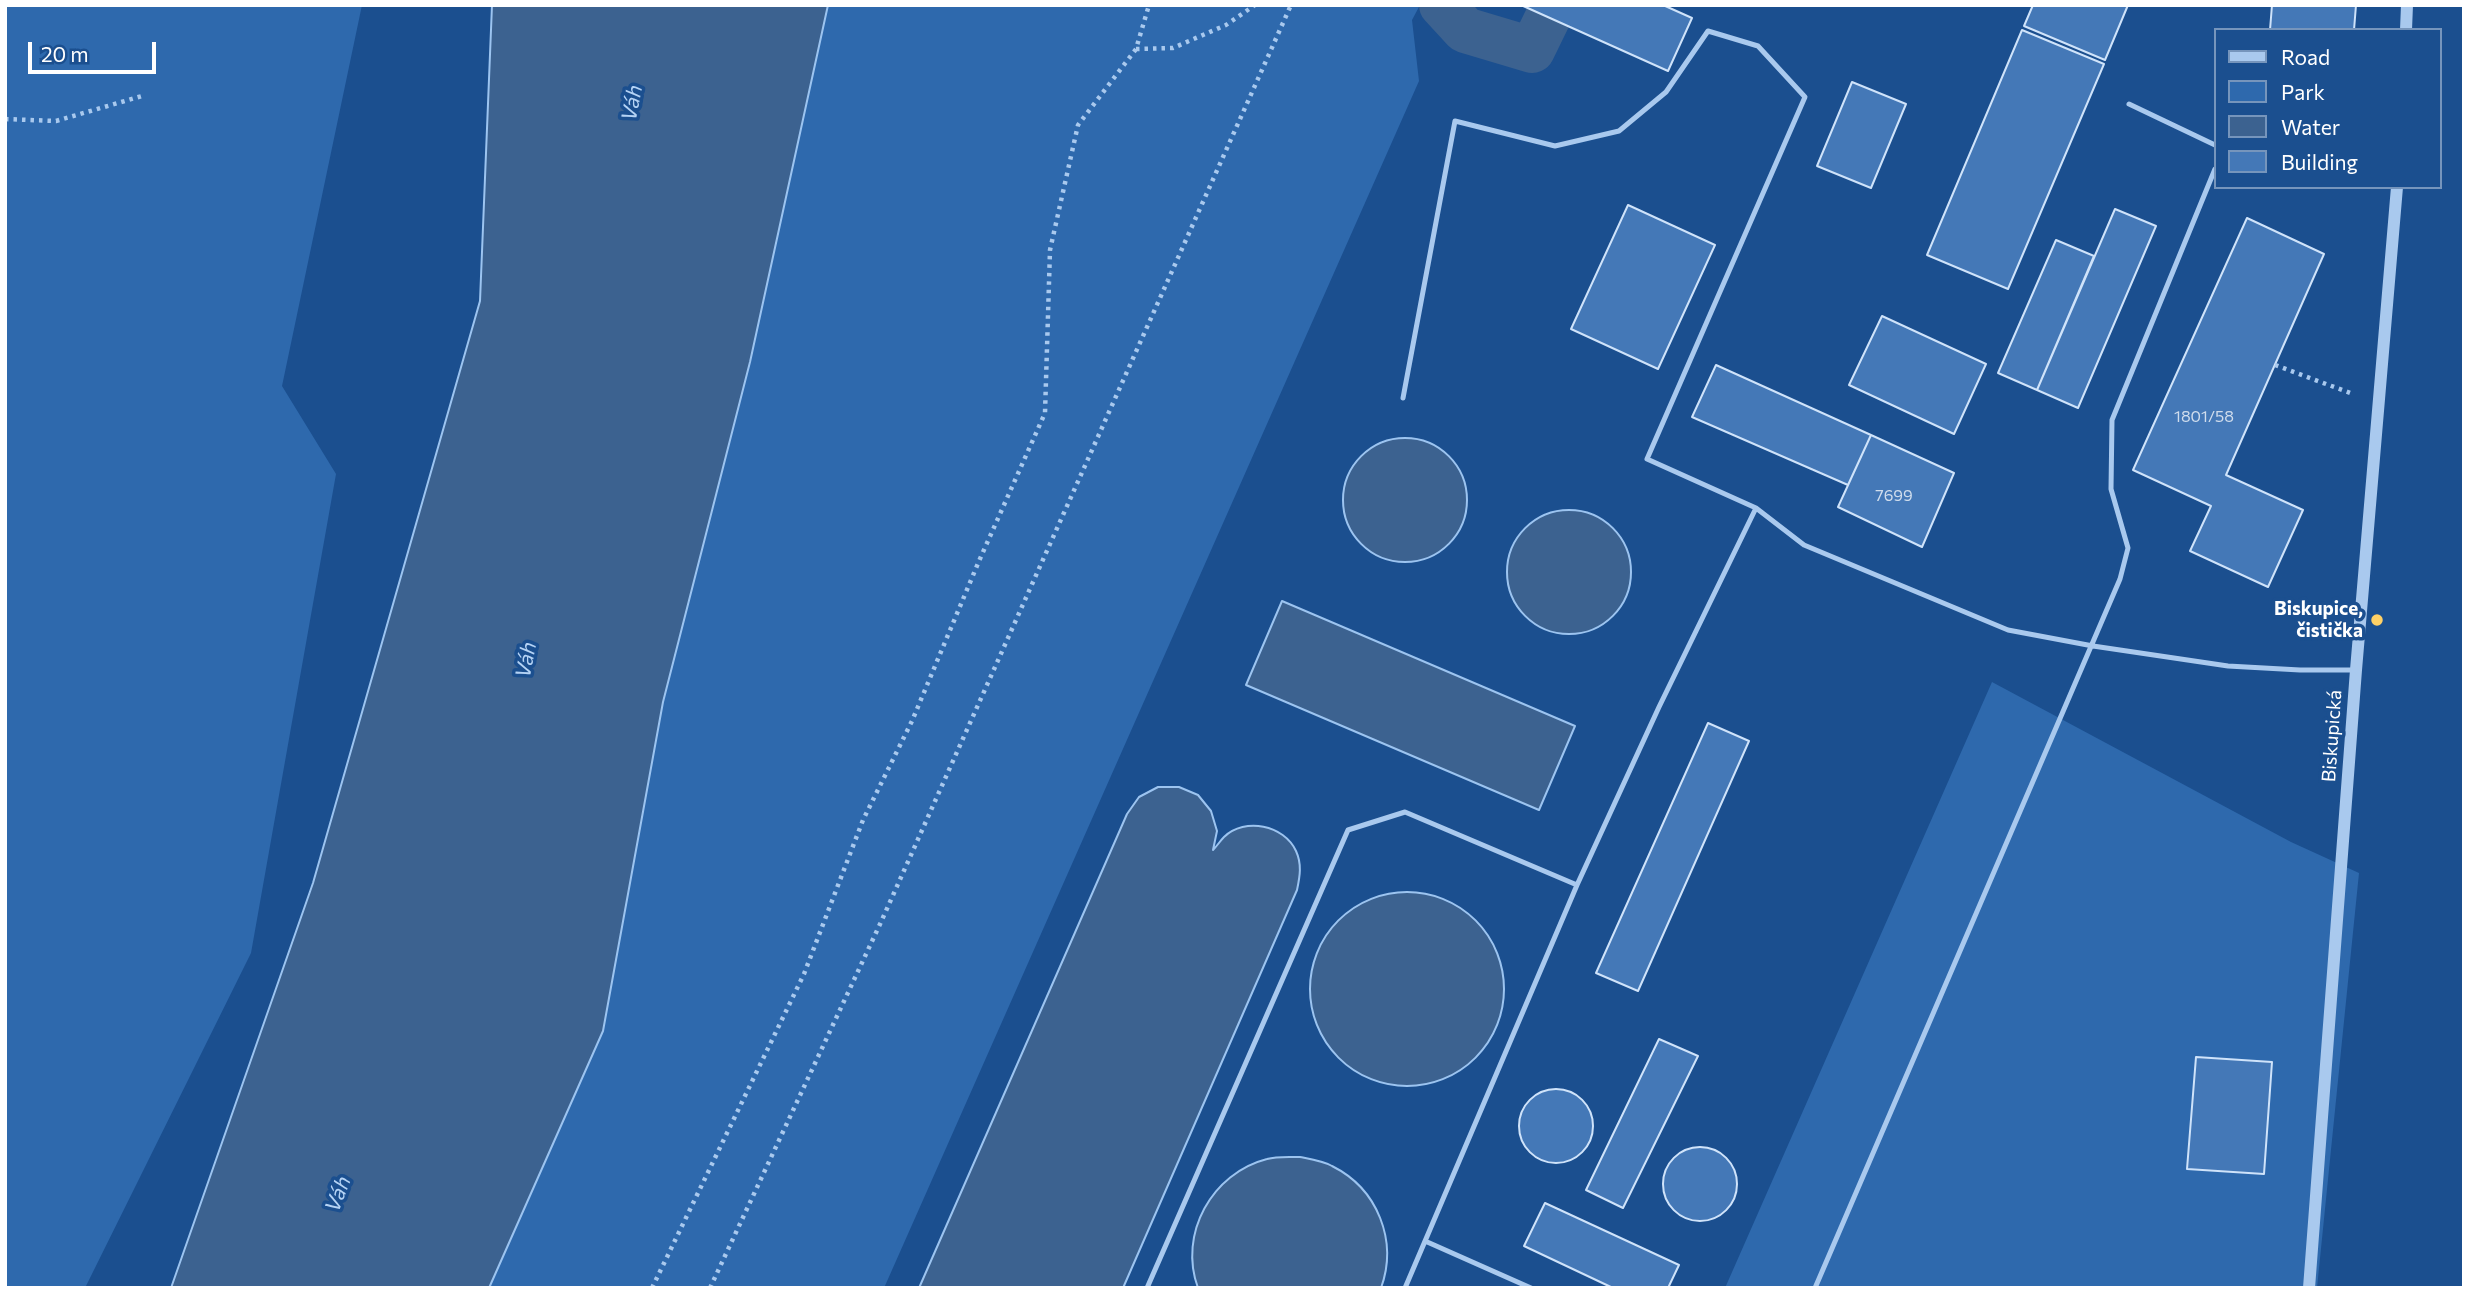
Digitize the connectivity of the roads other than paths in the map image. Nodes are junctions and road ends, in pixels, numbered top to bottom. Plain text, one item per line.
1 (2407, 5) edge
2 (2406, 28) edge
3 (2129, 104) dead end
4 (2214, 145) edge
5 (2214, 171) edge
6 (2397, 189) edge
7 (1403, 398) dead end
8 (1756, 508) junction
9 (2093, 646) junction
10 (2356, 670) junction
11 (1577, 885) junction
12 (1425, 1241) junction
13 (1147, 1288) edge
14 (1405, 1288) edge
15 (1531, 1288) edge
16 (1815, 1288) edge
17 (2309, 1288) edge

1 - 2 street
3 - 4 lane
5 - 9 lane
6 - 10 street, Biskupická
7 - 8 lane
8 - 9 lane
8 - 11 lane
9 - 10 lane
9 - 16 lane
10 - 17 street, Biskupická
11 - 12 lane
11 - 13 lane
12 - 14 lane
12 - 15 lane

